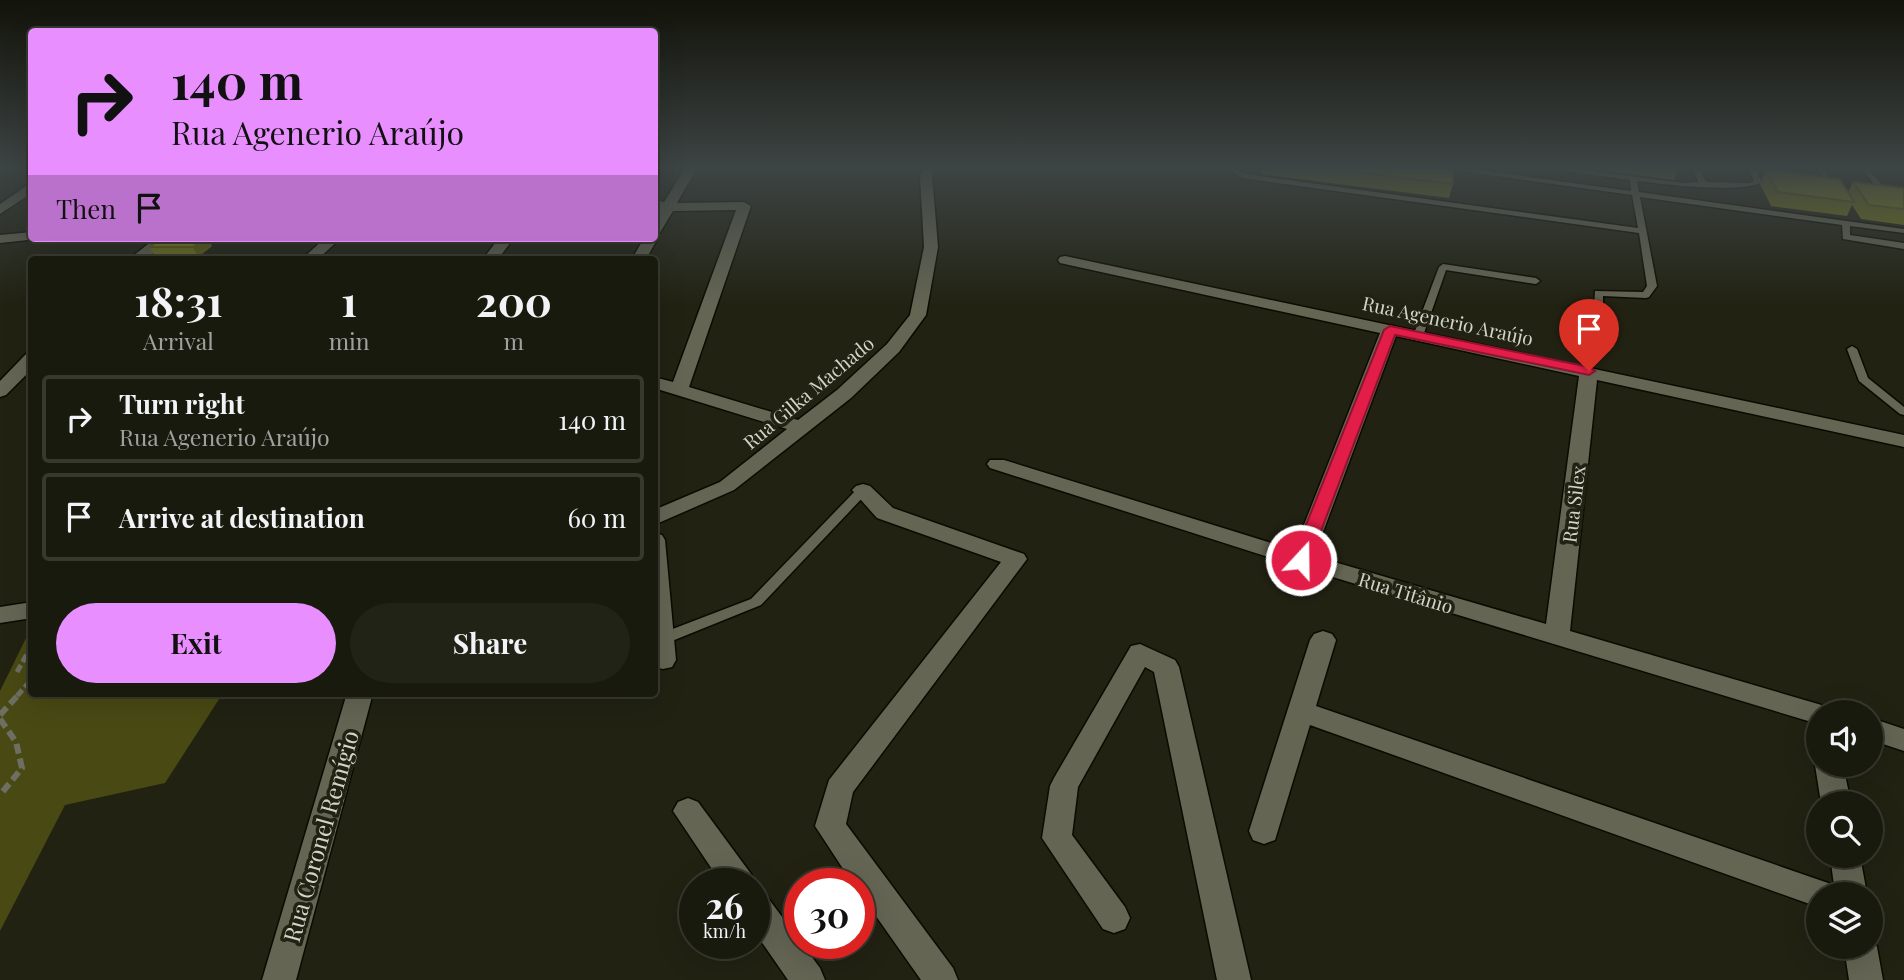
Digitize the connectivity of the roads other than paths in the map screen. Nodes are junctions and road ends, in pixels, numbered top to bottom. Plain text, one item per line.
1 (741, 214) edge
2 (929, 214) edge
3 (1516, 214) edge
4 (1638, 214) edge
5 (1781, 214) edge
6 (1846, 223) junction
7 (1641, 231) junction
8 (1904, 231) edge
9 (28, 236) edge
10 (0, 239) edge
11 (159, 242) edge
12 (329, 242) edge
13 (504, 242) edge
14 (1904, 246) edge
15 (140, 256) edge
16 (313, 256) edge
17 (492, 256) edge
18 (1065, 260) dead end
19 (1536, 281) dead end
20 (1598, 319) dead end
21 (1390, 330) junction
22 (1418, 336) junction
23 (1852, 349) dead end
24 (28, 362) edge
25 (1589, 371) junction
26 (15, 375) edge
27 (658, 384) edge
28 (679, 390) junction
29 (0, 391) edge
30 (1904, 412) edge
31 (800, 427) junction
32 (1904, 441) edge
33 (997, 464) dead end
34 (863, 490) joint
35 (658, 516) edge
36 (1301, 560) junction
37 (658, 588) edge
38 (28, 611) edge
39 (0, 615) edge
40 (1557, 637) junction
41 (1323, 640) dead end
42 (663, 649) joint
43 (359, 697) edge
44 (1806, 710) edge
45 (1301, 712) junction
46 (1883, 733) edge
47 (1904, 740) edge
48 (688, 811) dead end
49 (1264, 831) dead end
50 (729, 868) edge
51 (1806, 888) edge
52 (1114, 918) dead end
53 (770, 927) edge
54 (1862, 959) edge
55 (279, 980) edge
56 (808, 980) edge
57 (941, 980) edge
58 (1234, 980) edge
59 (1866, 980) edge

1 - 28 street
2 - 31 street, Rua Gilka Machado
3 - 7 lane
4 - 7 lane
5 - 6 lane
6 - 8 lane
6 - 14 lane
7 - 20 lane
9 - 10 street
11 - 15 street
12 - 16 street
13 - 17 street
18 - 21 street, Rua Agenerio Araújo
19 - 22 lane
21 - 22 street, Rua Agenerio Araújo
21 - 36 street
22 - 25 street, Rua Agenerio Araújo
23 - 30 lane
24 - 26 street
25 - 32 street, Rua Agenerio Araújo
25 - 40 street, Rua Silex
26 - 29 street
27 - 28 street
28 - 31 street
31 - 35 street, Rua Gilka Machado
33 - 36 street, Rua Titânio
34 - 42 lane
34 - 57 street
36 - 40 street, Rua Titânio
37 - 42 street
38 - 39 street
40 - 44 street, Rua Titânio
41 - 45 street
43 - 55 street, Rua Coronel Remígio
45 - 49 street
45 - 51 street
46 - 47 street
48 - 50 street
52 - 58 street
53 - 56 street
54 - 59 street

